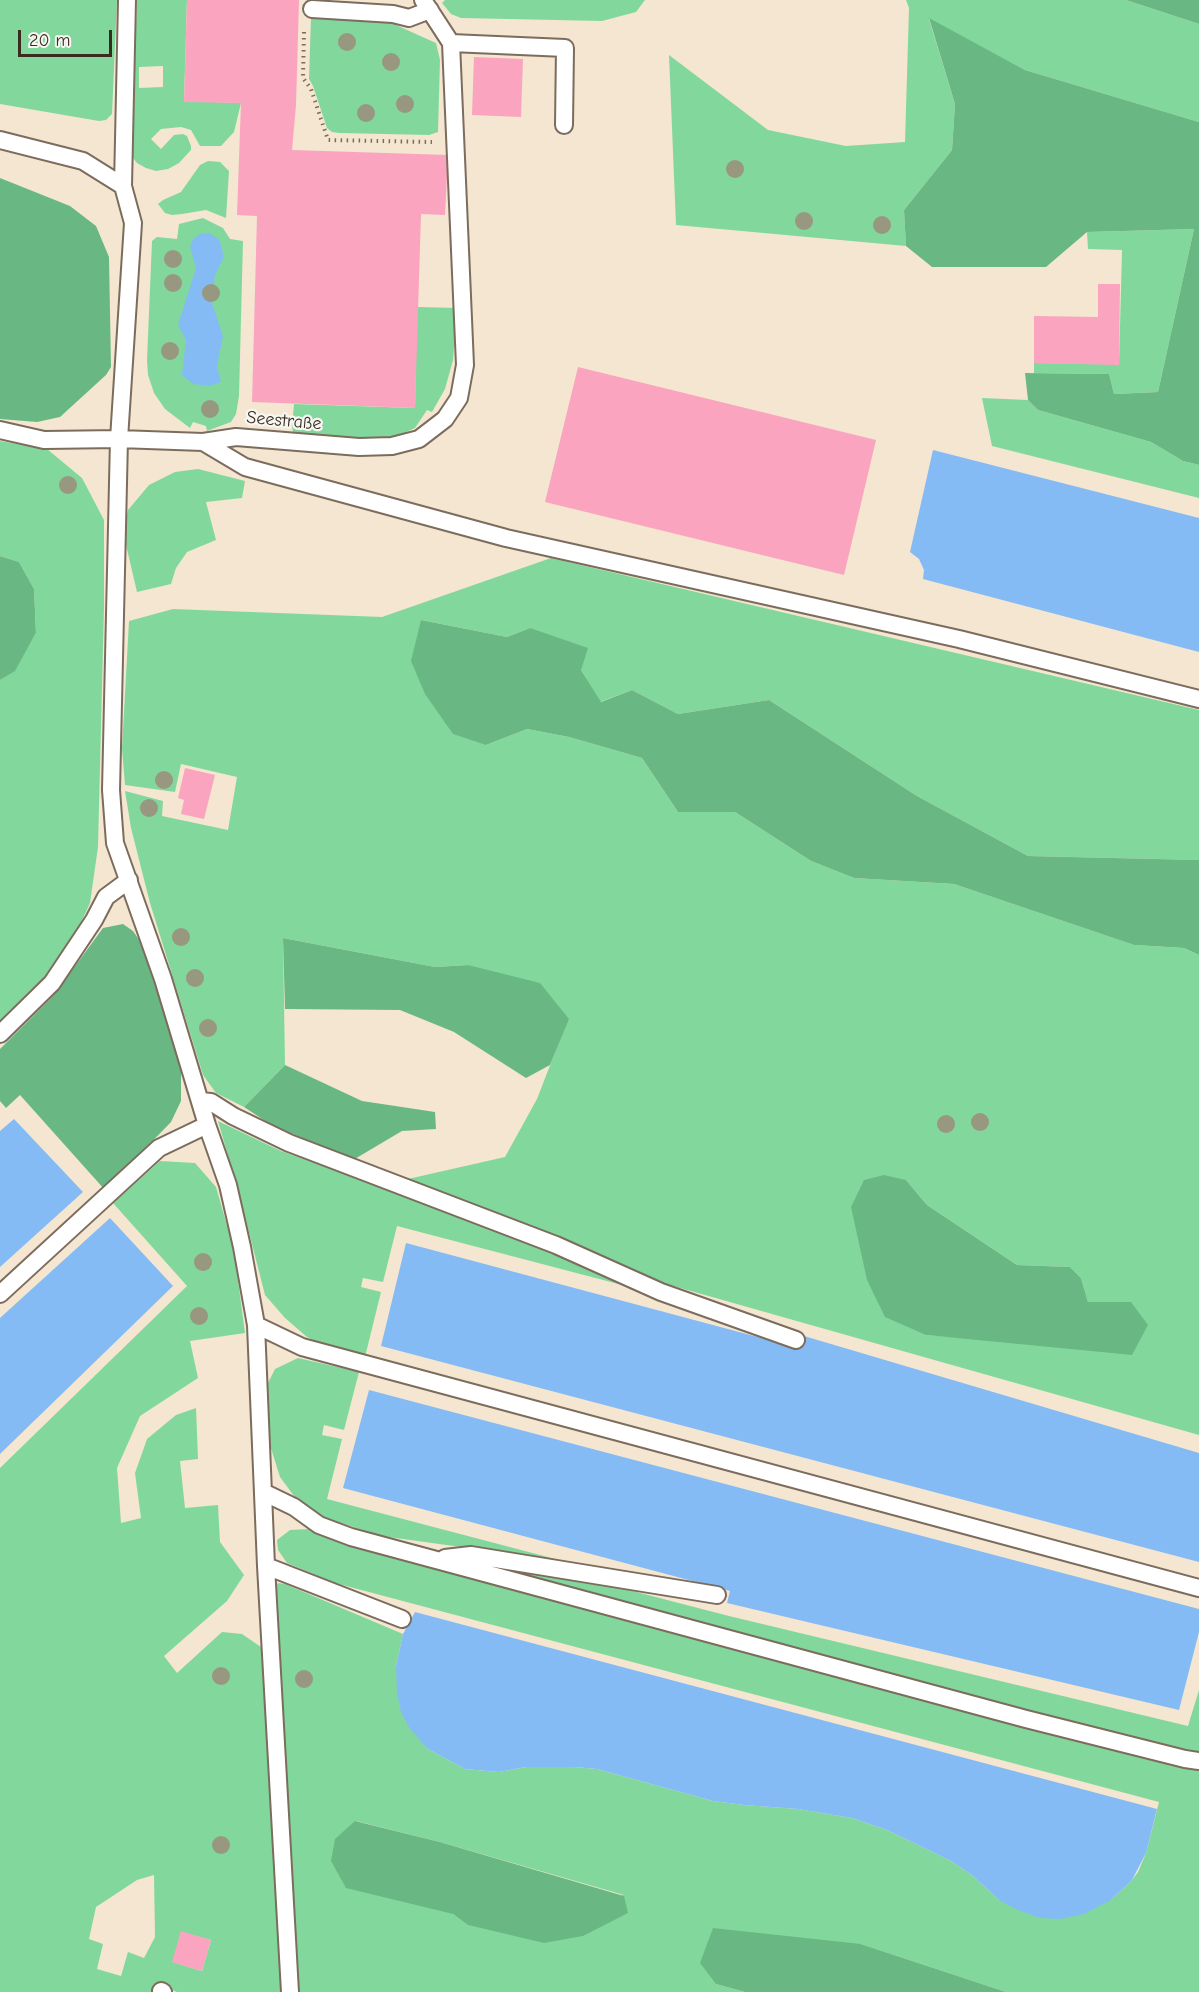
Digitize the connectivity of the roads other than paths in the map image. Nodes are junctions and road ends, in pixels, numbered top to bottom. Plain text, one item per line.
1 (127, 0) edge
2 (426, 5) edge
3 (312, 9) road end
4 (451, 43) junction
5 (564, 125) dead end
6 (0, 140) edge
7 (123, 186) junction
8 (0, 430) edge
9 (118, 439) junction
10 (203, 442) junction
11 (1199, 699) edge
12 (129, 880) junction
13 (0, 1034) edge
14 (200, 1101) junction
15 (207, 1125) junction
16 (0, 1294) edge
17 (256, 1326) junction
18 (796, 1340) dead end
19 (263, 1492) junction
20 (435, 1559) junction
21 (267, 1566) junction
22 (1199, 1588) edge
23 (717, 1595) dead end
24 (402, 1619) dead end
25 (1199, 1761) edge
26 (290, 1992) edge

1 - 7 lane
2 - 3 lane
2 - 4 lane
4 - 5 lane
4 - 10 lane, Seestraße
6 - 7 lane
7 - 9 lane
8 - 9 lane, Seestraße
9 - 10 lane, Seestraße
9 - 12 lane
10 - 11 lane
12 - 13 lane
12 - 14 lane
14 - 15 lane
14 - 18 lane
15 - 16 lane
15 - 17 lane
17 - 19 lane
17 - 22 lane
19 - 20 lane
19 - 21 lane
20 - 23 lane
20 - 25 lane
21 - 24 lane
21 - 26 lane

